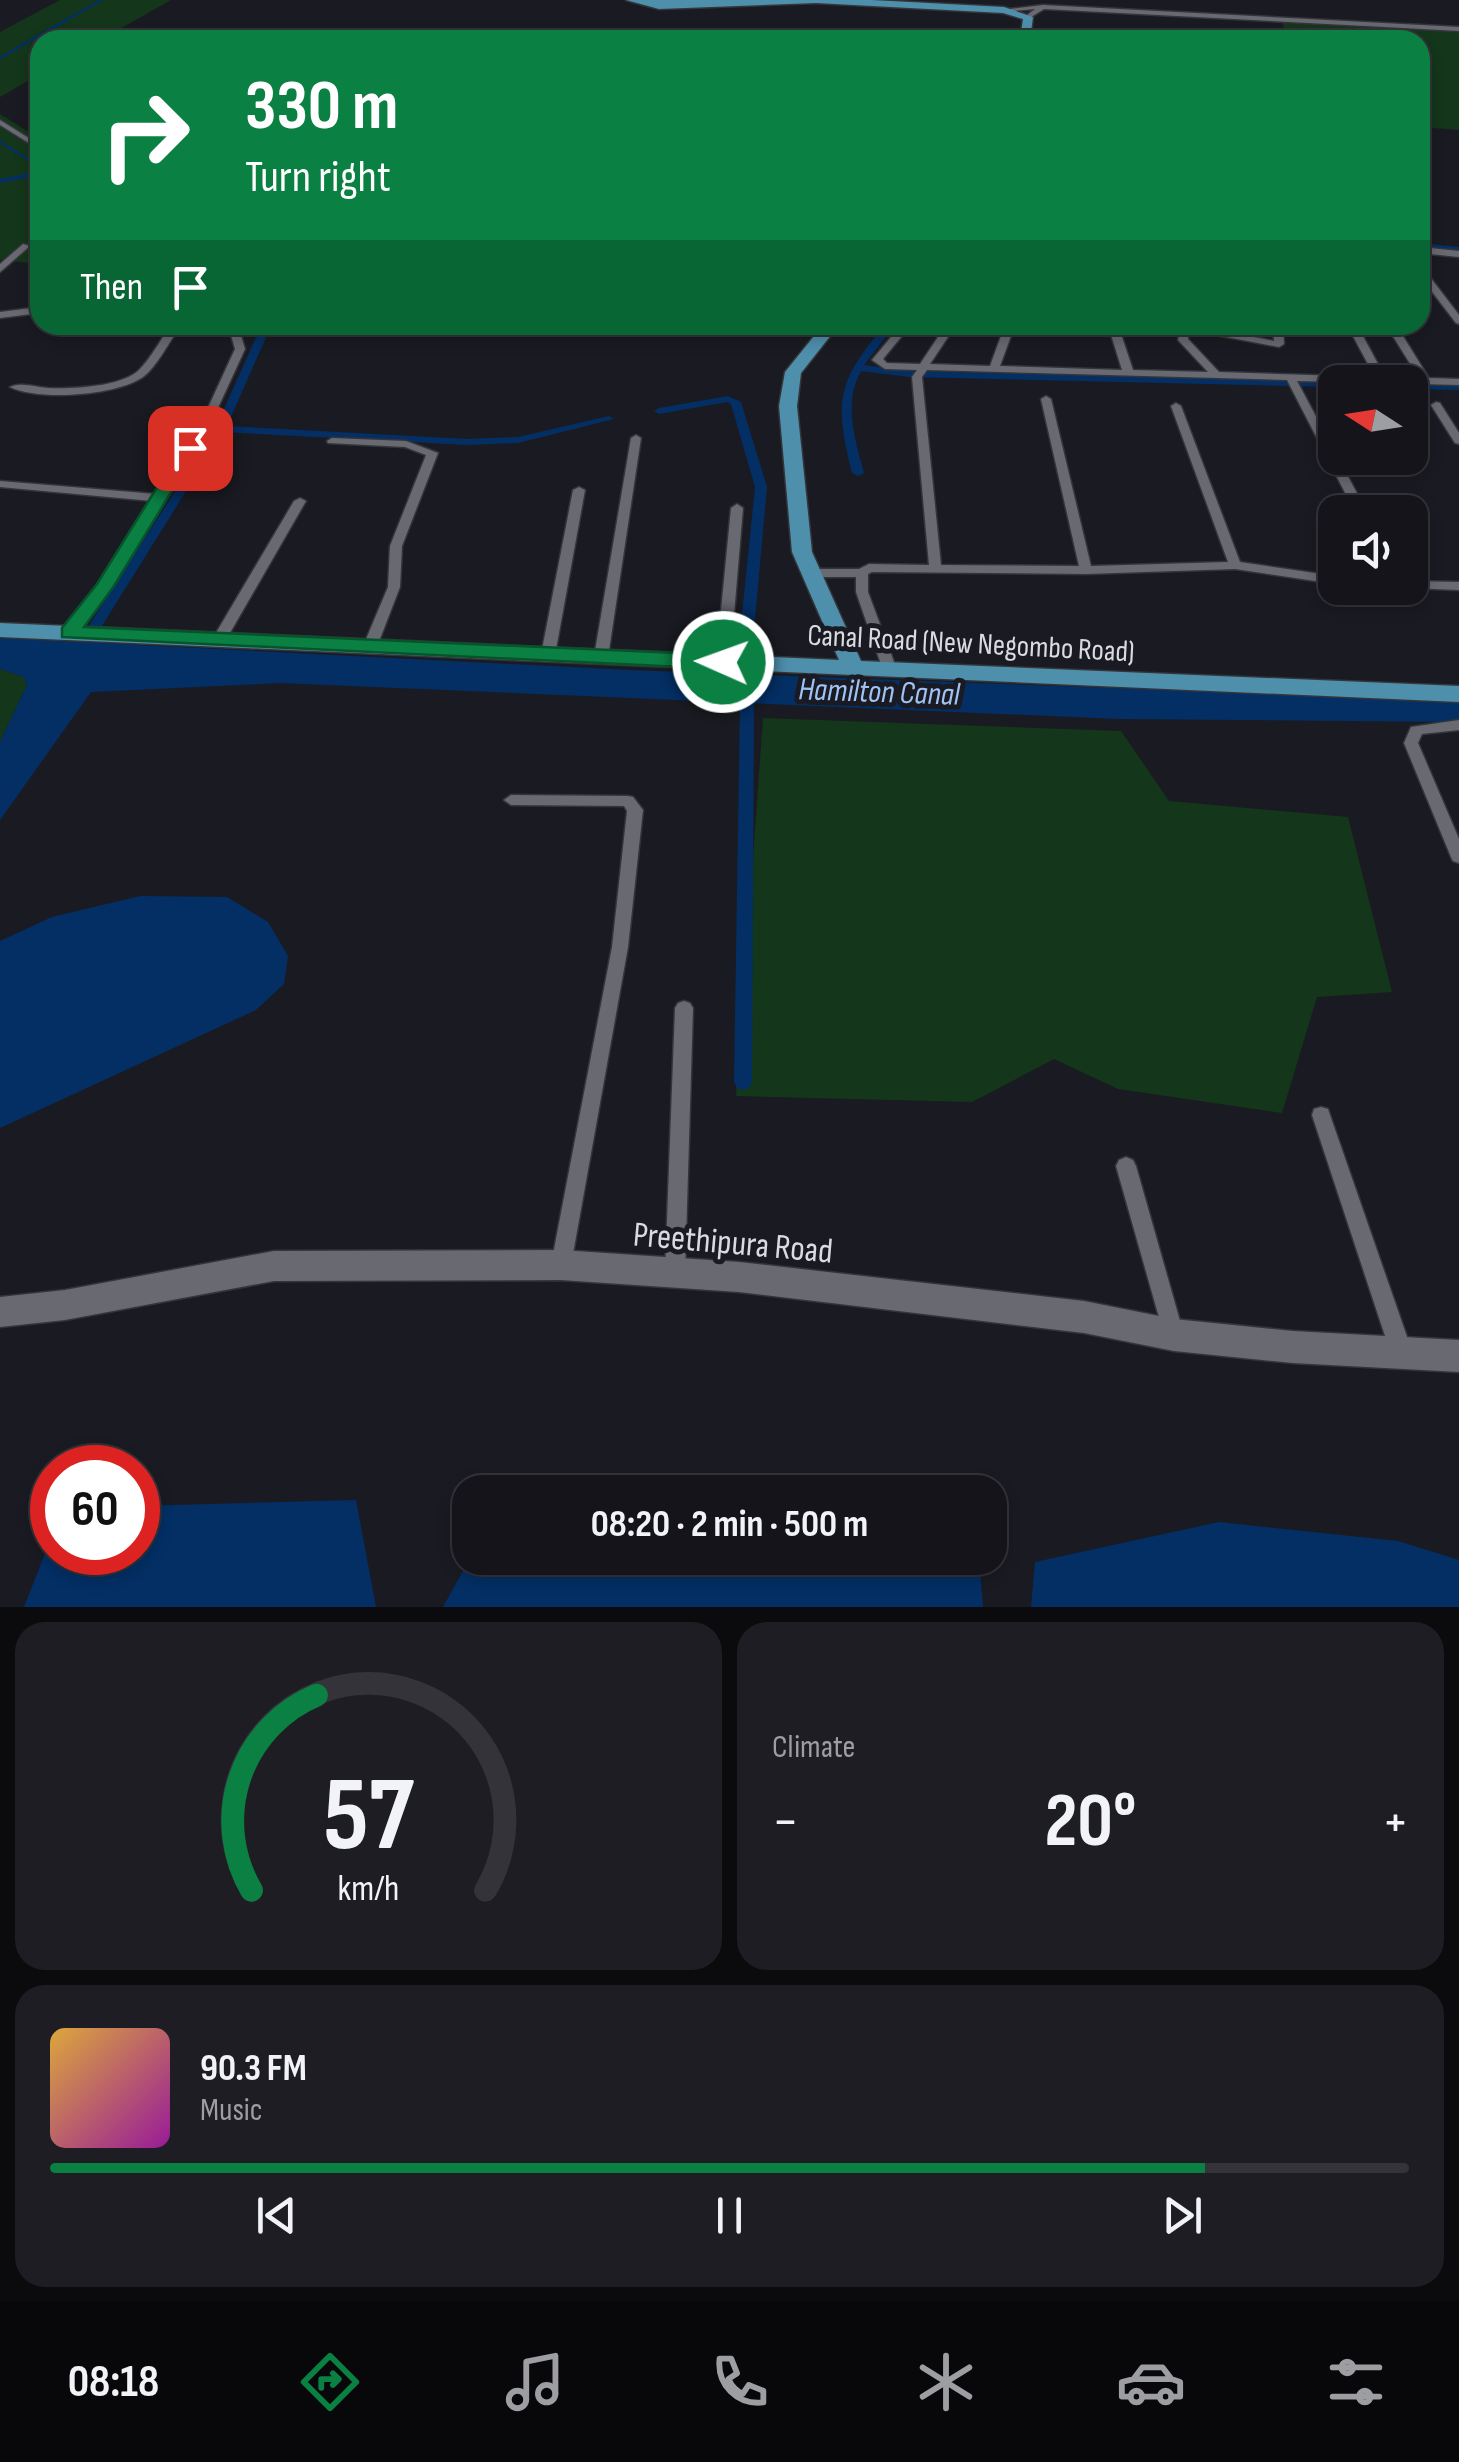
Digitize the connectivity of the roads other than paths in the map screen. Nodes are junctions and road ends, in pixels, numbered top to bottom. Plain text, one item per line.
1 (631, 0) edge
2 (816, 0) edge
3 (1043, 7) junction
4 (1004, 10) junction
5 (1028, 17) junction
6 (1459, 29) edge
7 (1026, 30) edge
8 (0, 122) edge
9 (30, 142) edge
10 (26, 246) dead end
11 (1430, 251) edge
12 (1459, 254) edge
13 (0, 269) edge
14 (1430, 283) edge
15 (30, 311) edge
16 (0, 315) edge
17 (1459, 322) edge
18 (169, 335) edge
19 (236, 335) edge
20 (822, 335) edge
21 (897, 335) edge
22 (943, 335) edge
23 (1006, 335) edge
24 (1115, 335) edge
25 (1187, 335) edge
26 (1234, 335) edge
27 (1279, 335) edge
28 (1357, 335) edge
29 (1397, 335) edge
30 (1374, 365) edge
31 (1416, 365) edge
32 (994, 369) junction
33 (919, 372) junction
34 (1129, 374) junction
35 (1218, 377) junction
36 (1318, 381) edge
37 (1428, 381) edge
38 (1293, 382) junction
39 (1459, 382) edge
40 (16, 387) dead end
41 (1046, 400) dead end
42 (1436, 404) dead end
43 (1176, 406) dead end
44 (636, 438) dead end
45 (1459, 441) edge
46 (332, 442) dead end
47 (0, 484) edge
48 (578, 490) dead end
49 (1351, 495) edge
50 (159, 498) junction
51 (300, 501) dead end
52 (737, 508) dead end
53 (1234, 565) junction
54 (935, 568) junction
55 (1086, 570) junction
56 (808, 573) junction
57 (862, 573) junction
58 (1318, 577) edge
59 (1428, 585) edge
60 (1459, 586) edge
61 (0, 630) edge
62 (72, 632) junction
63 (220, 638) junction
64 (371, 644) junction
65 (548, 655) junction
66 (601, 657) junction
67 (726, 662) junction
68 (853, 668) junction
69 (890, 670) junction
70 (1459, 694) edge
71 (1459, 725) edge
72 (511, 800) dead end
73 (1459, 857) edge
74 (684, 1008) dead end
75 (1321, 1115) dead end
76 (1126, 1166) dead end
77 (561, 1265) junction
78 (675, 1272) junction
79 (0, 1312) edge
80 (1174, 1334) junction
81 (1402, 1354) junction
82 (1459, 1356) edge

1 - 2 main road
2 - 4 main road
3 - 4 street
3 - 5 street
3 - 6 street
4 - 5 main road
5 - 7 main road
8 - 9 street
10 - 13 street
11 - 12 street
14 - 17 street
15 - 16 street
18 - 40 street
19 - 50 street
20 - 56 main road
21 - 33 street
22 - 33 street
23 - 32 street
24 - 34 street
25 - 35 street
26 - 27 street
28 - 30 street
29 - 31 street
32 - 33 street
32 - 34 street
33 - 54 street
34 - 35 street
35 - 38 street
36 - 38 street
37 - 39 street
38 - 49 street
41 - 55 street
42 - 45 street
43 - 53 street
44 - 66 street
46 - 64 street
47 - 50 street
48 - 65 street
50 - 62 street
51 - 63 street
52 - 67 street
53 - 55 street
53 - 58 street
54 - 55 street
54 - 57 street
56 - 57 street
56 - 68 main road
57 - 69 street
59 - 60 street
61 - 62 main road, Canal Road (New Negombo Road)
62 - 63 main road, Canal Road (New Negombo Road)
63 - 64 main road, Canal Road (New Negombo Road)
64 - 65 main road, Canal Road (New Negombo Road)
65 - 66 main road, Canal Road (New Negombo Road)
66 - 67 main road, Canal Road (New Negombo Road)
67 - 68 main road, Canal Road (New Negombo Road)
68 - 69 main road, Canal Road (New Negombo Road)
69 - 70 main road, Canal Road (New Negombo Road)
71 - 73 street
72 - 77 street
74 - 78 street
75 - 81 street
76 - 80 street
77 - 78 street, Preethipura Road
77 - 79 street, Preethipura Road
78 - 80 street, Preethipura Road
80 - 81 street, Preethipura Road
81 - 82 street, Preethipura Road

